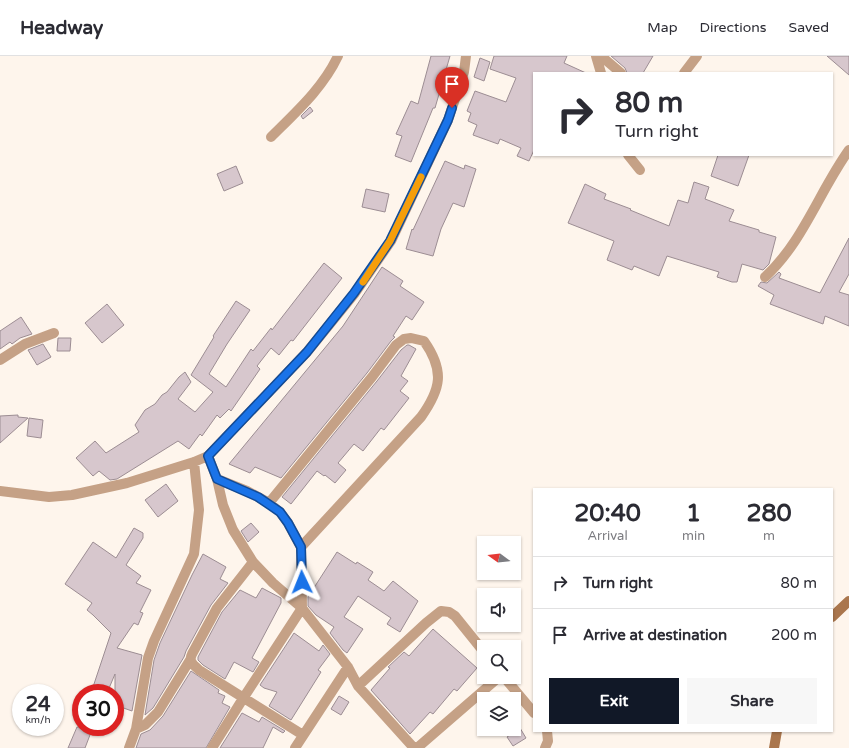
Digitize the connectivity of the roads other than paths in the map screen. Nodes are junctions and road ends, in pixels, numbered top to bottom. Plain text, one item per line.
1 (338, 56) edge
2 (466, 56) edge
3 (596, 56) edge
4 (601, 56) edge
5 (697, 56) edge
6 (601, 72) edge
7 (621, 72) edge
8 (685, 72) edge
9 (271, 137) dead end
10 (849, 150) edge
11 (629, 156) edge
12 (640, 170) dead end
13 (764, 277) dead end
14 (54, 333) dead end
15 (0, 360) edge
16 (208, 456) junction
17 (194, 462) junction
18 (217, 479) junction
19 (0, 491) edge
20 (269, 503) junction
21 (301, 547) junction
22 (253, 562) junction
23 (849, 601) edge
24 (302, 608) junction
25 (833, 616) edge
26 (477, 643) edge
27 (190, 660) junction
28 (348, 667) junction
29 (491, 684) edge
30 (510, 684) edge
31 (358, 686) junction
32 (244, 697) junction
33 (533, 712) edge
34 (136, 729) junction
35 (547, 732) edge
36 (777, 732) edge
37 (303, 735) junction
38 (130, 748) edge
39 (212, 748) edge
40 (295, 748) edge
41 (414, 748) edge
42 (417, 748) edge
43 (545, 748) edge
44 (774, 748) edge

1 - 9 street
2 - 16 street
3 - 6 street
4 - 7 street
5 - 8 street
10 - 13 street
11 - 12 street
14 - 15 street
16 - 17 street
16 - 18 street
17 - 19 street
17 - 34 street
18 - 20 street
18 - 22 street
20 - 21 street
20 - 21 street
21 - 24 street
22 - 24 street
22 - 27 street
23 - 25 main road
24 - 28 street
24 - 32 street
26 - 31 street
27 - 32 street
27 - 34 street
28 - 31 street
28 - 37 street
29 - 42 street
30 - 33 street
31 - 41 street
32 - 37 street
32 - 39 street
34 - 38 street
35 - 43 street
36 - 44 main road
37 - 40 street

